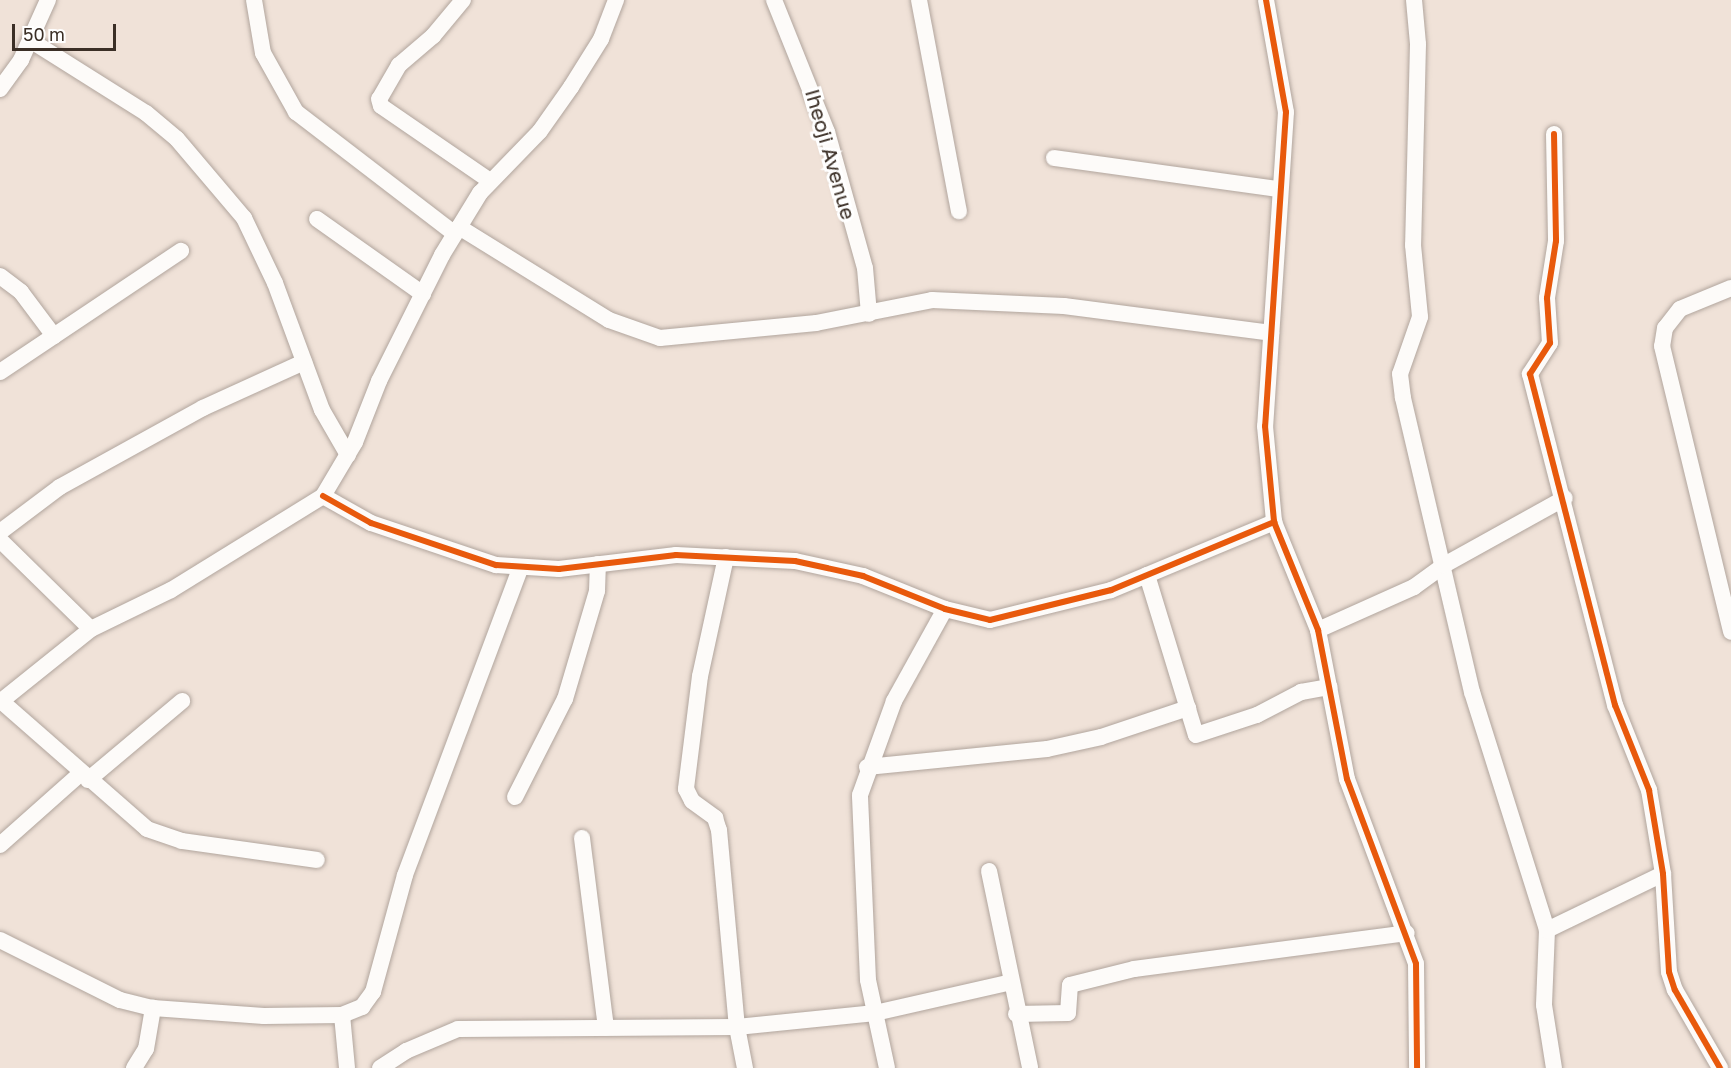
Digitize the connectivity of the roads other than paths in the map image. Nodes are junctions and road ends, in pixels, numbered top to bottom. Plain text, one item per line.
1 (48, 0) edge
2 (254, 0) edge
3 (463, 0) edge
4 (616, 0) edge
5 (774, 0) edge
6 (919, 0) edge
7 (1266, 0) edge
8 (1414, 0) edge
9 (30, 40) junction
10 (0, 88) edge
11 (1554, 134) dead end
12 (1054, 158) dead end
13 (490, 181) junction
14 (1278, 189) junction
15 (959, 211) dead end
16 (317, 219) dead end
17 (457, 231) junction
18 (181, 251) dead end
19 (0, 276) edge
20 (1731, 288) edge
21 (423, 294) junction
22 (869, 314) junction
23 (1271, 333) junction
24 (54, 336) junction
25 (304, 362) junction
26 (0, 372) edge
27 (348, 455) junction
28 (323, 496) junction
29 (1565, 498) junction
30 (1274, 522) junction
31 (0, 532) edge
32 (0, 540) edge
33 (726, 557) junction
34 (598, 564) junction
35 (1444, 565) junction
36 (520, 569) junction
37 (1148, 575) junction
38 (945, 609) junction
39 (91, 629) junction
40 (1318, 630) junction
41 (1731, 632) edge
42 (1330, 687) junction
43 (182, 701) dead end
44 (1, 702) edge
45 (1188, 708) junction
46 (867, 767) junction
47 (85, 776) junction
48 (515, 797) dead end
49 (582, 838) dead end
50 (0, 845) edge
51 (317, 860) dead end
52 (989, 871) dead end
53 (1663, 874) junction
54 (1547, 930) junction
55 (1407, 933) junction
56 (0, 940) edge
57 (1011, 982) junction
58 (153, 1008) junction
59 (875, 1013) junction
60 (1016, 1014) junction
61 (342, 1015) junction
62 (606, 1027) junction
63 (737, 1027) junction
64 (406, 1051) junction
65 (134, 1068) edge
66 (347, 1068) edge
67 (380, 1068) edge
68 (410, 1068) edge
69 (746, 1068) edge
70 (887, 1068) edge
71 (1029, 1068) edge
72 (1417, 1068) edge
73 (1554, 1068) edge
74 (1720, 1068) edge

1 - 9 street
2 - 17 street
3 - 13 street
4 - 13 street
5 - 22 street, Iheoji Avenue
6 - 15 street
7 - 14 street
8 - 35 street
9 - 10 street
9 - 25 street
11 - 29 street
12 - 14 street
13 - 17 street
14 - 23 street
16 - 21 street
17 - 21 street
17 - 22 street
18 - 24 street
19 - 24 street
20 - 41 street
21 - 27 street
22 - 23 street
23 - 30 street
24 - 26 street
25 - 27 street
25 - 31 street
27 - 28 street
28 - 36 street
28 - 39 street
29 - 35 street
29 - 53 street
30 - 37 street
30 - 40 street
32 - 39 street
33 - 34 street
33 - 38 street
33 - 63 street
34 - 36 street
34 - 48 street
35 - 40 street
35 - 54 street
36 - 61 street
37 - 38 street
37 - 45 street
38 - 46 street
39 - 44 street
40 - 42 street
42 - 45 street
42 - 55 street
43 - 47 street
44 - 47 street
45 - 46 street
46 - 59 street
47 - 50 street
47 - 51 street
49 - 62 street
52 - 57 street
53 - 54 street
53 - 74 street
54 - 73 street
55 - 60 street
55 - 72 street
56 - 58 street
57 - 59 street
57 - 60 street
58 - 61 street
58 - 65 street
59 - 63 street
59 - 70 street
60 - 71 street
61 - 66 street
62 - 63 street
62 - 64 street
63 - 69 street
64 - 67 street
64 - 68 street

